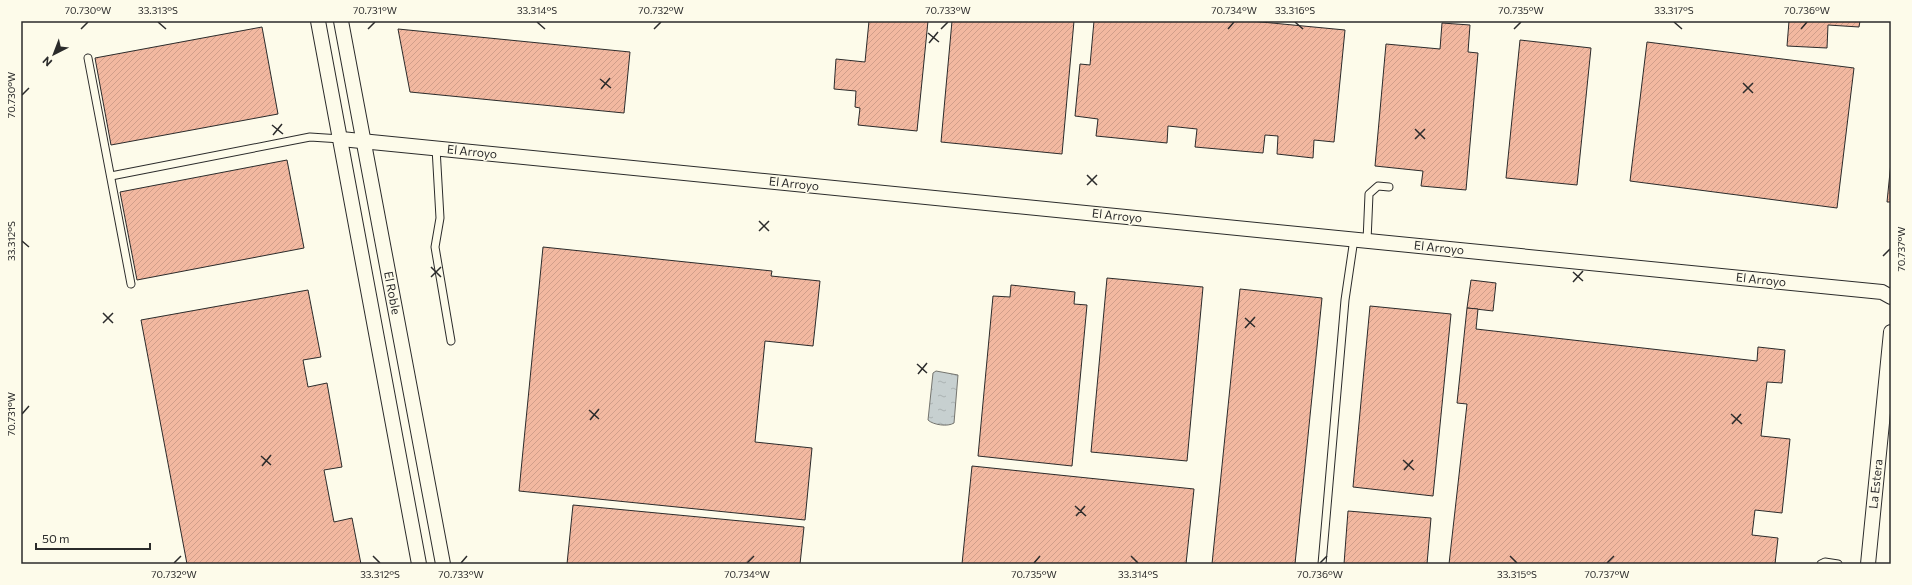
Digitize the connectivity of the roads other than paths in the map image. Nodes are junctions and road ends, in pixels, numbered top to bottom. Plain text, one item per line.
1 (318, 21) edge
2 (341, 21) edge
3 (88, 58) dead end
4 (341, 139) junction
5 (364, 141) junction
6 (436, 148) junction
7 (111, 176) junction
8 (1389, 187) dead end
9 (1360, 240) junction
10 (131, 284) dead end
11 (1891, 296) edge
12 (1891, 332) edge
13 (451, 341) dead end
14 (1888, 412) edge
15 (419, 564) edge
16 (443, 564) edge
17 (1322, 564) edge
18 (1821, 564) edge
19 (1838, 564) edge
20 (1868, 564) edge

1 - 4 street, El Roble
2 - 5 street, El Roble
3 - 7 lane
4 - 5 street, El Arroyo
4 - 7 lane
4 - 15 street, El Roble
5 - 6 street, El Arroyo
5 - 16 street, El Roble
6 - 9 street, El Arroyo
6 - 13 lane
7 - 10 lane
8 - 9 lane
9 - 11 street, El Arroyo
9 - 17 lane
12 - 14 street, La Estera
14 - 20 street, La Estera
18 - 19 lane

